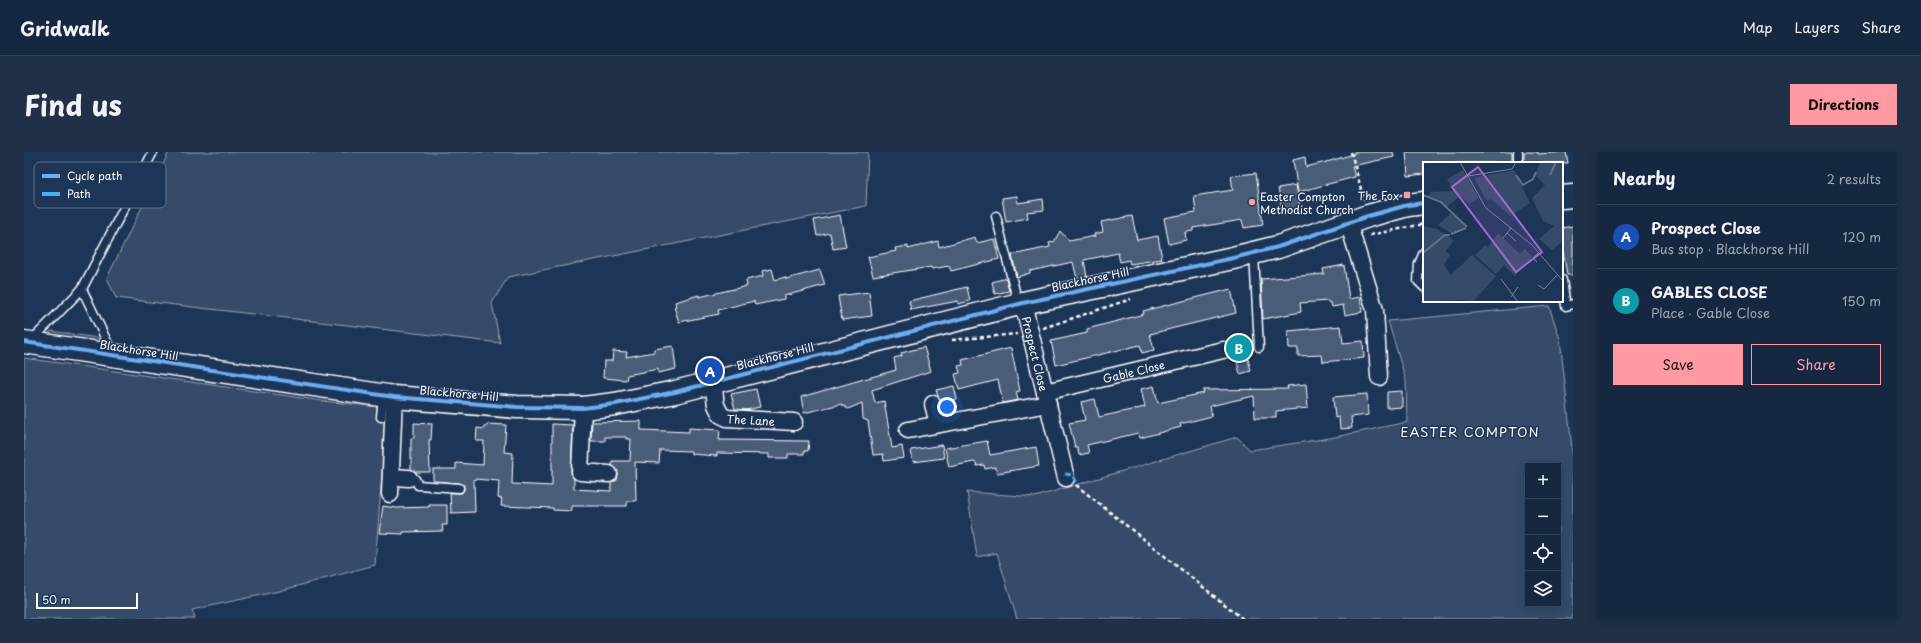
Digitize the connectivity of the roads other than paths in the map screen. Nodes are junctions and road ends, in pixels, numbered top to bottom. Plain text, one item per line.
1 (153, 152) edge
2 (148, 162) edge
3 (1573, 196) edge
4 (1563, 197) edge
5 (1423, 203) edge
6 (124, 208) edge
7 (996, 216) dead end
8 (1358, 219) junction
9 (1254, 253) junction
10 (1423, 254) edge
11 (1423, 286) edge
12 (1563, 286) edge
13 (82, 289) junction
14 (1021, 304) junction
15 (1573, 304) edge
16 (26, 342) edge
17 (1259, 347) dead end
18 (1223, 350) dead end
19 (113, 355) junction
20 (1380, 377) dead end
21 (713, 382) junction
22 (388, 397) junction
23 (1046, 398) junction
24 (933, 404) dead end
25 (583, 408) junction
26 (381, 417) dead end
27 (794, 422) dead end
28 (938, 424) junction
29 (908, 430) dead end
30 (609, 474) dead end
31 (391, 477) junction
32 (409, 478) joint
33 (1066, 478) road end
34 (459, 488) dead end
35 (390, 494) dead end

1 - 2 lane
3 - 4 main road
5 - 8 main road, Blackhorse Hill
6 - 13 lane
7 - 14 lane
8 - 9 main road, Blackhorse Hill
8 - 20 street
9 - 14 main road, Blackhorse Hill
9 - 17 lane
10 - 11 lane
12 - 15 lane
13 - 16 lane
13 - 19 lane
14 - 21 main road, Blackhorse Hill
14 - 23 street, Prospect Close
16 - 19 main road, Blackhorse Hill
18 - 23 street, Gable Close
19 - 22 main road, Blackhorse Hill
21 - 25 main road, Blackhorse Hill
21 - 27 street, The Lane
22 - 25 main road, Blackhorse Hill
22 - 26 lane
22 - 31 street
23 - 28 street, Prospect Close
23 - 33 street, Prospect Close
24 - 28 street
25 - 30 street
28 - 29 street, Prospect Close
31 - 32 street
31 - 35 street
32 - 34 lane

